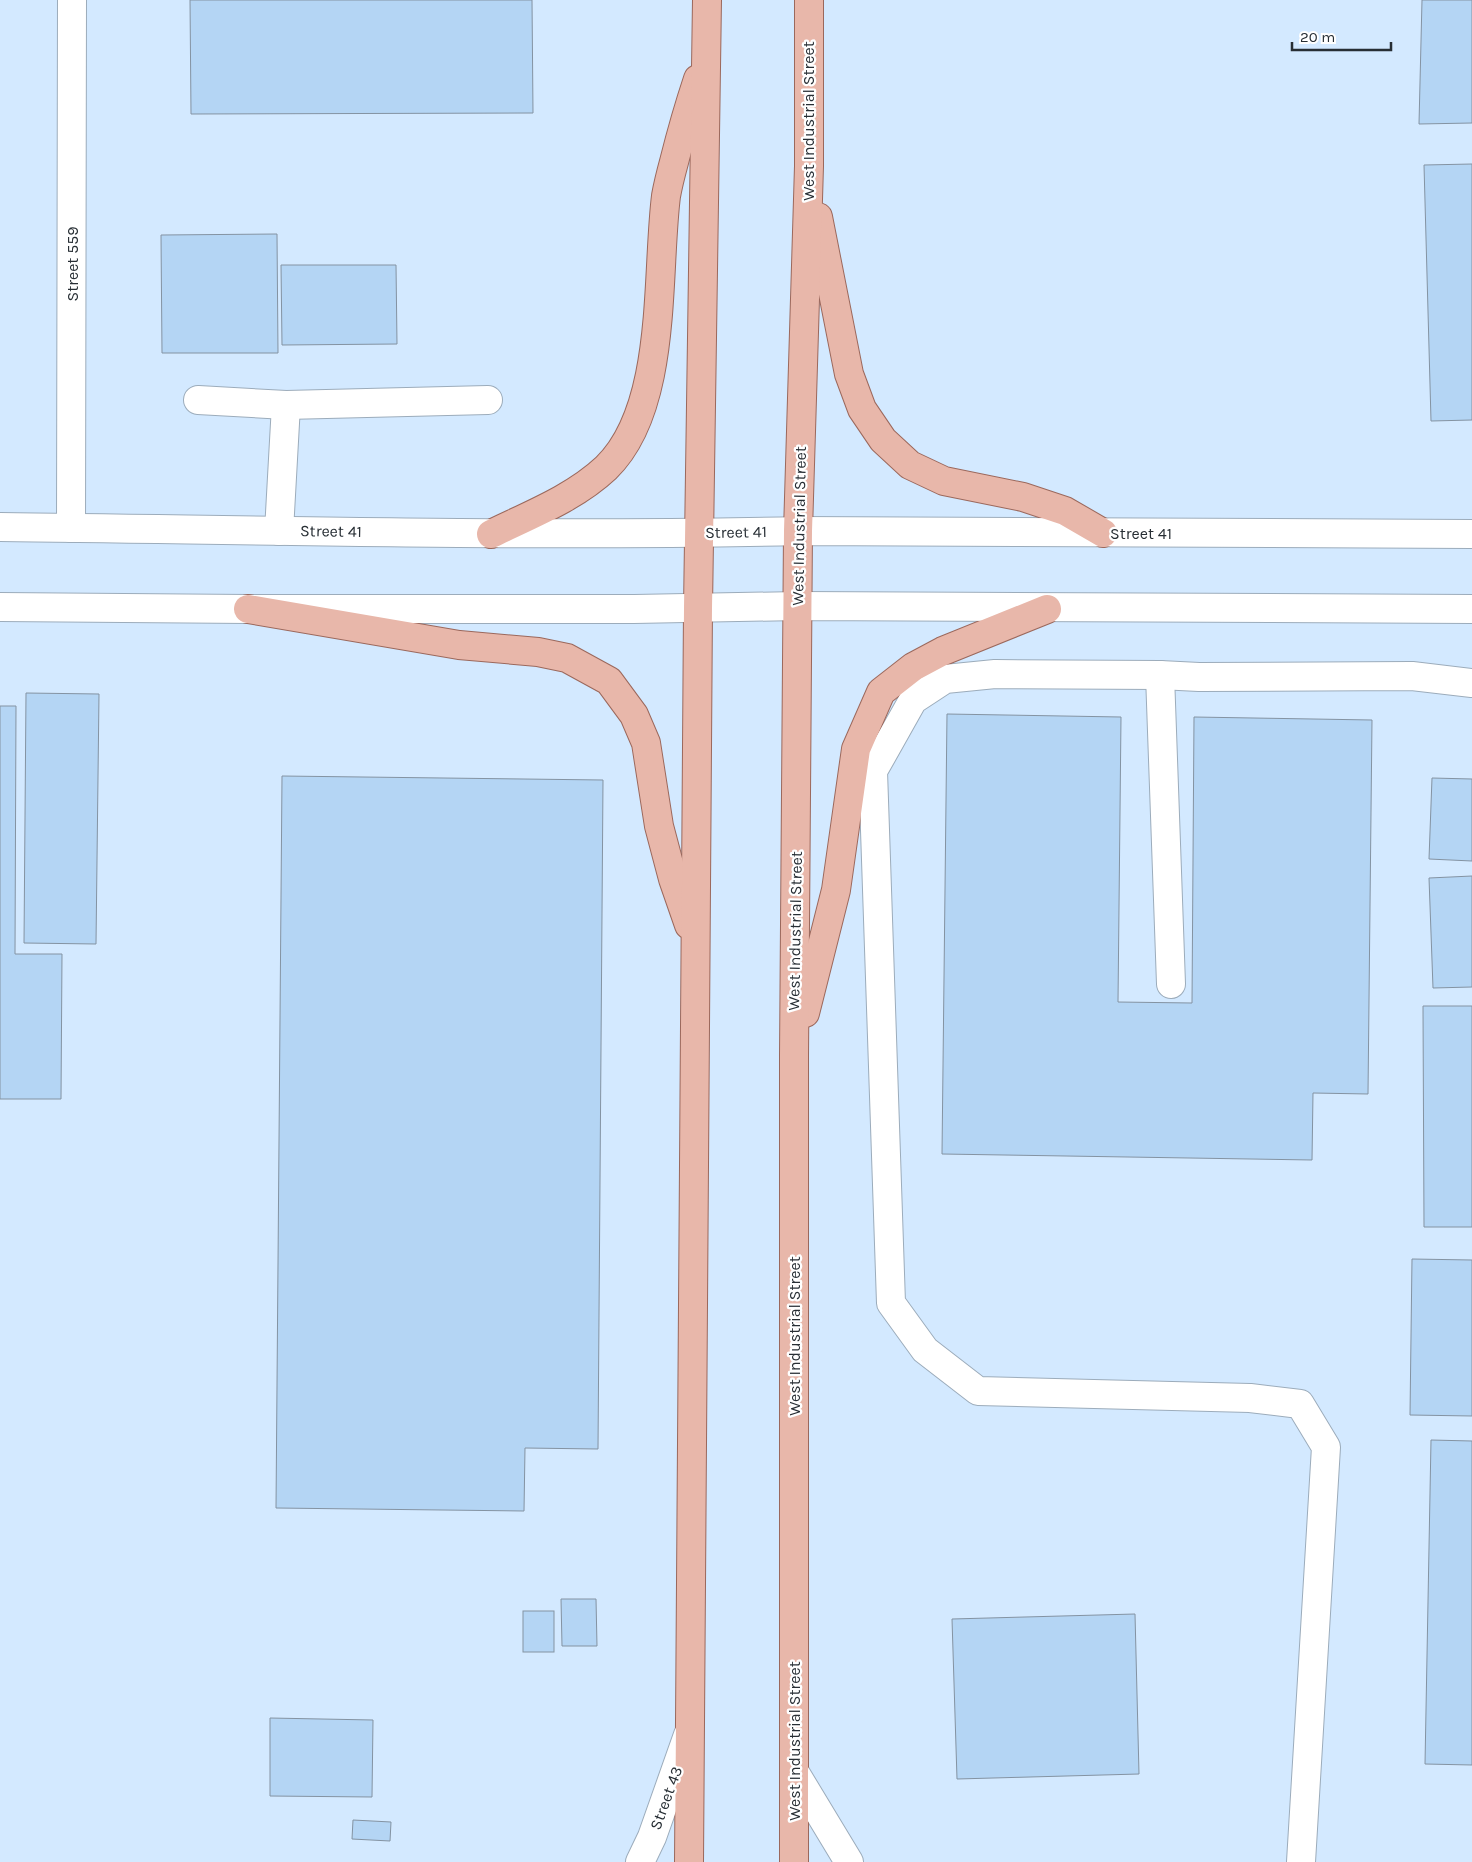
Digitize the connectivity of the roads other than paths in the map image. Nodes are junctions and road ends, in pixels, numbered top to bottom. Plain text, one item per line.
1 (72, 0) edge
2 (707, 0) edge
3 (809, 0) edge
4 (706, 54) junction
5 (808, 166) junction
6 (198, 400) dead end
7 (488, 400) dead end
8 (286, 405) junction
9 (0, 527) edge
10 (71, 528) junction
11 (280, 530) junction
12 (798, 531) junction
13 (700, 533) junction
14 (1103, 533) junction
15 (491, 534) junction
16 (1472, 534) edge
17 (798, 606) junction
18 (0, 607) edge
19 (698, 608) junction
20 (248, 609) junction
21 (1047, 609) junction
22 (1472, 609) edge
23 (1160, 675) junction
24 (1472, 682) edge
25 (696, 946) junction
26 (1171, 984) dead end
27 (794, 1056) junction
28 (689, 1734) junction
29 (794, 1771) junction
30 (640, 1862) edge
31 (689, 1862) edge
32 (794, 1862) edge
33 (849, 1862) edge
34 (1301, 1862) edge

1 - 10 street, Street 559
2 - 4 main road
3 - 5 main road, West Industrial Street
4 - 13 main road
4 - 15 main road
5 - 12 main road, West Industrial Street
5 - 14 main road
6 - 8 street
7 - 8 street
8 - 11 street
9 - 10 street, Street 41
10 - 11 street, Street 41
11 - 15 street, Street 41
12 - 13 street, Street 41
12 - 14 street, Street 41
12 - 17 main road, West Industrial Street
13 - 15 street, Street 41
13 - 19 main road
14 - 16 street, Street 41
17 - 19 street
17 - 21 street
17 - 27 main road, West Industrial Street
18 - 20 street
19 - 20 street
19 - 25 main road
20 - 25 main road
21 - 22 street
21 - 27 main road
23 - 24 street
23 - 26 street
23 - 34 street
25 - 28 main road
27 - 29 main road, West Industrial Street
28 - 30 street, Street 43
28 - 31 main road
29 - 32 main road, West Industrial Street
29 - 33 street

